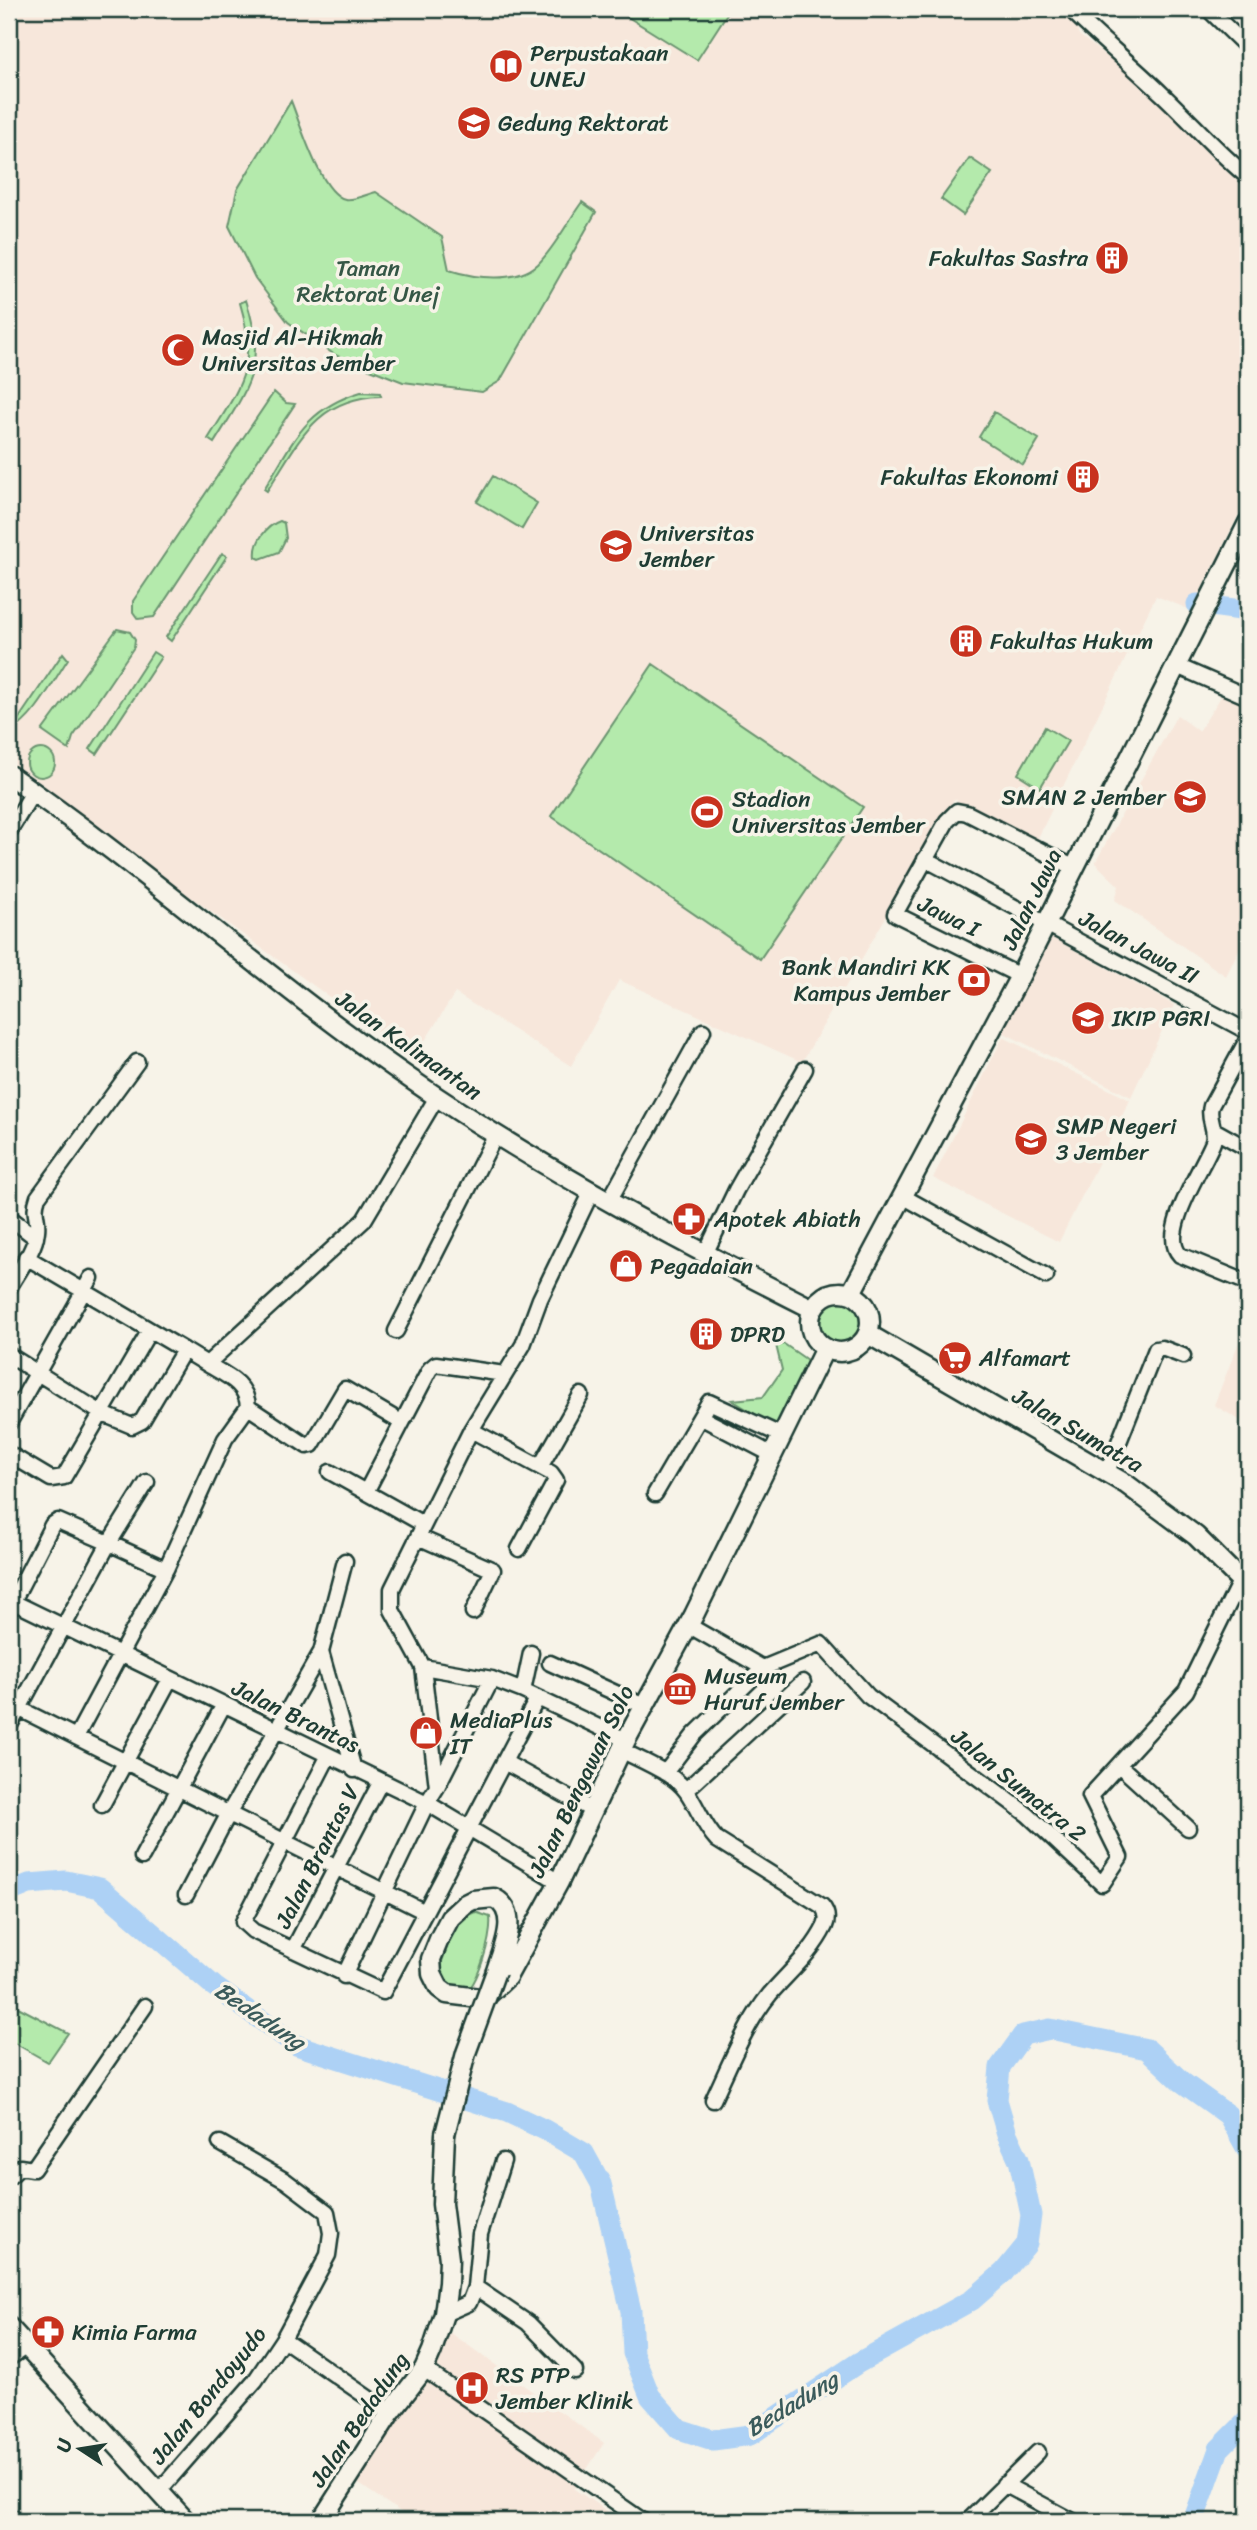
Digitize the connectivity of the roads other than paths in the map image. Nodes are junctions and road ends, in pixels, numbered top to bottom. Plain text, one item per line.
1 (1070, 9) edge
2 (1208, 9) edge
3 (1248, 48) edge
4 (1248, 177) edge
5 (1248, 523) edge
6 (1177, 666) junction
7 (1248, 697) edge
8 (9, 775) edge
9 (33, 792) junction
10 (9, 832) edge
11 (925, 859) junction
12 (1073, 867) junction
13 (1045, 924) junction
14 (1020, 976) junction
15 (703, 1031) dead end
16 (1248, 1032) edge
17 (1248, 1038) edge
18 (137, 1062) dead end
19 (805, 1069) dead end
20 (437, 1097) junction
21 (1214, 1130) junction
22 (496, 1134) junction
23 (1248, 1149) edge
24 (592, 1191) junction
25 (904, 1197) junction
26 (609, 1201) junction
27 (9, 1217) edge
28 (36, 1238) junction
29 (705, 1254) junction
30 (26, 1257) junction
31 (1046, 1276) dead end
32 (1248, 1283) edge
33 (87, 1284) junction
34 (9, 1288) edge
35 (851, 1293) junction
36 (811, 1308) junction
37 (150, 1330) junction
38 (396, 1331) dead end
39 (868, 1334) junction
40 (184, 1350) junction
41 (824, 1350) junction
42 (9, 1355) edge
43 (1183, 1356) dead end
44 (207, 1364) junction
45 (37, 1373) junction
46 (505, 1374) junction
47 (581, 1395) dead end
48 (248, 1407) junction
49 (103, 1414) junction
50 (702, 1418) junction
51 (401, 1422) junction
52 (9, 1423) edge
53 (471, 1430) junction
54 (783, 1436) junction
55 (9, 1454) edge
56 (773, 1455) junction
57 (540, 1467) junction
58 (330, 1472) dead end
59 (1107, 1472) junction
60 (147, 1482) dead end
61 (366, 1492) junction
62 (655, 1494) dead end
63 (420, 1530) junction
64 (109, 1543) junction
65 (519, 1549) dead end
66 (345, 1561) dead end
67 (166, 1569) junction
68 (1244, 1583) edge
69 (10, 1604) edge
70 (473, 1612) dead end
71 (63, 1624) junction
72 (688, 1625) junction
73 (321, 1651) junction
74 (531, 1653) dead end
75 (119, 1654) junction
76 (550, 1663) dead end
77 (424, 1667) junction
78 (763, 1668) junction
79 (170, 1679) junction
80 (492, 1679) junction
81 (803, 1682) dead end
82 (523, 1691) junction
83 (537, 1699) junction
84 (223, 1706) junction
85 (644, 1706) junction
86 (20, 1709) junction
87 (9, 1727) edge
88 (276, 1731) junction
89 (76, 1737) junction
90 (624, 1745) junction
91 (328, 1757) junction
92 (127, 1760) junction
93 (506, 1763) junction
94 (1120, 1766) junction
95 (355, 1770) junction
96 (665, 1773) junction
97 (380, 1783) junction
98 (438, 1787) junction
99 (180, 1788) junction
100 (686, 1790) junction
101 (427, 1803) junction
102 (102, 1805) dead end
103 (592, 1810) junction
104 (229, 1813) junction
105 (469, 1828) junction
106 (1188, 1828) dead end
107 (284, 1841) junction
108 (142, 1857) dead end
109 (337, 1867) junction
110 (559, 1882) junction
111 (387, 1891) junction
112 (186, 1895) dead end
113 (423, 1911) junction
114 (293, 1950) junction
115 (496, 1971) joint
116 (344, 1976) junction
117 (145, 2006) dead end
118 (713, 2100) dead end
119 (220, 2143) dead end
120 (503, 2161) dead end
121 (9, 2177) edge
122 (475, 2287) junction
123 (444, 2314) junction
124 (9, 2327) edge
125 (284, 2339) junction
126 (27, 2346) junction
127 (9, 2358) edge
128 (424, 2369) junction
129 (575, 2371) dead end
130 (390, 2413) junction
131 (1038, 2452) dead end
132 (1004, 2484) junction
133 (159, 2491) junction
134 (9, 2515) edge
135 (16, 2521) edge
136 (186, 2521) edge
137 (321, 2521) edge
138 (643, 2521) edge
139 (968, 2521) edge
140 (1073, 2521) edge

1 - 4 street
2 - 3 street
5 - 6 main road, Jalan Jawa
6 - 7 street
6 - 12 main road, Jalan Jawa
8 - 9 main road, Jalan Kalimantan
9 - 10 street
9 - 20 main road, Jalan Kalimantan
11 - 12 street
11 - 13 street, Jalan Jawa II
11 - 14 street, Jawa I
12 - 13 main road, Jalan Jawa
13 - 14 main road, Jalan Jawa
13 - 16 street, Jalan Jawa II
14 - 25 main road, Jalan Jawa
15 - 26 street
17 - 21 street
18 - 28 street
19 - 29 street
20 - 22 main road, Jalan Kalimantan
20 - 44 street
21 - 23 street
21 - 32 street
22 - 24 main road, Jalan Kalimantan
22 - 38 street
24 - 26 main road, Jalan Kalimantan
24 - 46 street
25 - 31 street
25 - 35 main road, Jalan Jawa
26 - 29 main road, Jalan Kalimantan
27 - 28 street
28 - 30 street
29 - 36 main road, Jalan Kalimantan
30 - 33 street
30 - 34 street
33 - 37 street
33 - 45 street
35 - 36 main road
35 - 39 main road
36 - 41 main road
37 - 40 street
37 - 49 street
39 - 41 main road
39 - 59 main road, Jalan Sumatra
40 - 44 street
40 - 49 street
41 - 54 main road, Jalan Bengawan Solo
42 - 45 street
43 - 59 street
44 - 48 street
45 - 49 street
45 - 52 street
46 - 51 street
46 - 53 street
47 - 57 street
48 - 51 street
48 - 67 street
49 - 55 street
50 - 54 street
50 - 56 street
50 - 62 street
51 - 61 street
53 - 57 street
53 - 63 street
54 - 56 main road, Jalan Bengawan Solo
56 - 72 main road, Jalan Bengawan Solo
57 - 65 street
58 - 61 street
59 - 68 main road, Jalan Sumatra
60 - 64 street
61 - 63 street
63 - 70 street
63 - 77 street
64 - 67 street
64 - 69 street
64 - 71 street
66 - 73 street
67 - 75 street
68 - 94 street, Jalan Sumatra 2
69 - 71 street, Jalan Brantas
71 - 75 street, Jalan Brantas
71 - 86 street
72 - 78 street
72 - 85 main road, Jalan Bengawan Solo
73 - 88 street
73 - 95 street
74 - 82 street
75 - 79 street, Jalan Brantas
75 - 89 street
76 - 85 street
77 - 80 street
77 - 98 street
78 - 94 street, Jalan Sumatra 2
78 - 96 street
79 - 84 street, Jalan Brantas
79 - 92 street
80 - 82 street
80 - 98 street
81 - 100 street
82 - 83 street
83 - 90 street
83 - 93 street
84 - 88 street, Jalan Brantas
84 - 99 street
85 - 90 main road, Jalan Bengawan Solo
86 - 87 street
86 - 89 street
88 - 91 street, Jalan Brantas
88 - 104 street
89 - 92 street
90 - 96 street
90 - 103 main road, Jalan Bengawan Solo
91 - 95 street, Jalan Brantas
91 - 107 street
92 - 99 street
92 - 102 street
93 - 103 street
93 - 105 street
94 - 106 street
95 - 97 street, Jalan Brantas
96 - 100 street
97 - 101 street, Jalan Brantas
97 - 109 street, Jalan Brantas V
98 - 101 street
99 - 104 street
99 - 108 street
100 - 118 street
101 - 105 street, Jalan Brantas
101 - 111 street
103 - 110 main road, Jalan Bengawan Solo
104 - 107 street
104 - 112 street
105 - 110 street, Jalan Brantas
105 - 113 street
107 - 109 street
107 - 114 street
109 - 111 street
109 - 114 street, Jalan Brantas V
110 - 115 main road, Jalan Bengawan Solo
111 - 113 street
111 - 116 street
113 - 116 street
114 - 116 street
115 - 123 main road, Jalan Bedadung, bridge
117 - 121 street
119 - 125 street, Jalan Bondoyudo
120 - 122 street
122 - 123 street
122 - 129 street
123 - 128 main road, Jalan Bedadung
124 - 126 main road
125 - 130 street
125 - 133 street, Jalan Bondoyudo
126 - 127 street
126 - 133 main road
128 - 130 main road, Jalan Bedadung
128 - 138 street
130 - 137 main road, Jalan Bedadung
131 - 132 street
132 - 139 street
132 - 140 street
133 - 136 main road
134 - 135 street

